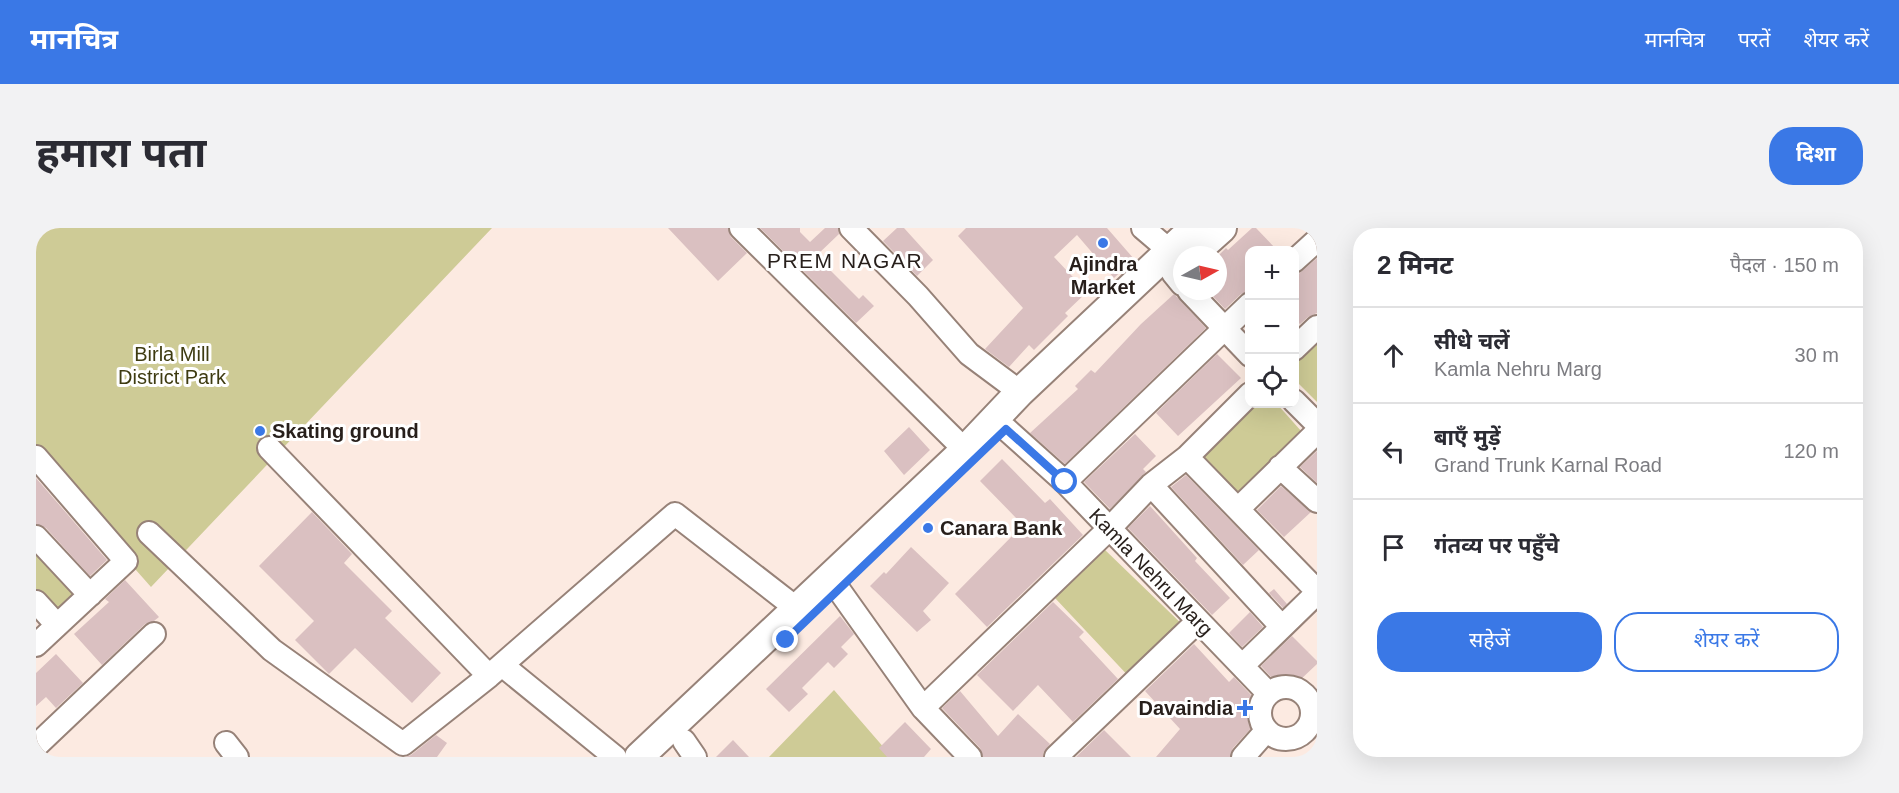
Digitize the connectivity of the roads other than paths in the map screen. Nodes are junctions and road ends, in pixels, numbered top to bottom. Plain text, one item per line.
1 (741, 228) edge
2 (1143, 228) edge
3 (1194, 228) edge
4 (1222, 228) edge
5 (865, 233) edge
6 (1317, 240) edge
7 (1188, 246) edge
8 (1204, 246) edge
9 (1299, 256) edge
10 (1173, 261) edge
11 (1173, 276) edge
12 (1173, 277) edge
13 (1203, 300) edge
14 (1245, 309) edge
15 (1317, 327) edge
16 (1224, 328) junction
17 (1299, 344) edge
18 (1249, 354) edge
19 (1020, 392) junction
20 (1245, 399) edge
21 (1299, 406) edge
22 (1317, 424) edge
23 (1006, 429) junction
24 (1317, 432) edge
25 (269, 448) dead end
26 (965, 450) junction
27 (36, 457) edge
28 (1187, 457) junction
29 (1280, 467) junction
30 (1065, 482) junction
31 (1151, 485) junction
32 (1317, 501) edge
33 (1238, 509) junction
34 (1109, 529) junction
35 (149, 533) dead end
36 (36, 537) edge
37 (839, 590) junction
38 (1317, 592) edge
39 (90, 595) junction
40 (36, 602) edge
41 (796, 609) junction
42 (1198, 621) junction
43 (57, 625) junction
44 (1281, 626) junction
45 (154, 634) dead end
46 (36, 645) edge
47 (1242, 666) junction
48 (496, 670) junction
49 (1311, 689) edge
50 (1268, 693) junction
51 (923, 708) junction
52 (1266, 731) junction
53 (1311, 738) edge
54 (36, 746) edge
55 (681, 748) edge
56 (615, 757) edge
57 (639, 757) edge
58 (970, 757) edge
59 (1056, 757) edge
60 (1243, 757) edge

1 - 26 street
2 - 10 street
3 - 7 main road
4 - 8 main road
5 - 19 street
6 - 9 street
11 - 19 main road
12 - 23 main road
13 - 16 street
14 - 16 street
15 - 17 street
16 - 18 street
16 - 30 street
19 - 26 main road
20 - 28 street
21 - 22 street
23 - 30 street, Kamla Nehru Marg
23 - 37 main road
24 - 29 street
25 - 48 street
26 - 41 main road
27 - 39 street
28 - 31 street
28 - 33 street
29 - 32 street
29 - 33 street
30 - 34 street, Kamla Nehru Marg
31 - 34 street
31 - 44 street
33 - 38 street
34 - 42 street, Kamla Nehru Marg
34 - 51 street
35 - 48 street
36 - 39 street
37 - 51 street
37 - 55 main road
38 - 44 street
39 - 43 street
40 - 43 street
41 - 48 street
41 - 55 main road
42 - 47 street, Kamla Nehru Marg
42 - 59 street
43 - 46 street
44 - 47 street
45 - 54 street
47 - 50 street, Kamla Nehru Marg
48 - 56 street
49 - 50 street
49 - 53 street
50 - 52 street
51 - 58 street
52 - 53 street
52 - 60 street
55 - 57 main road

